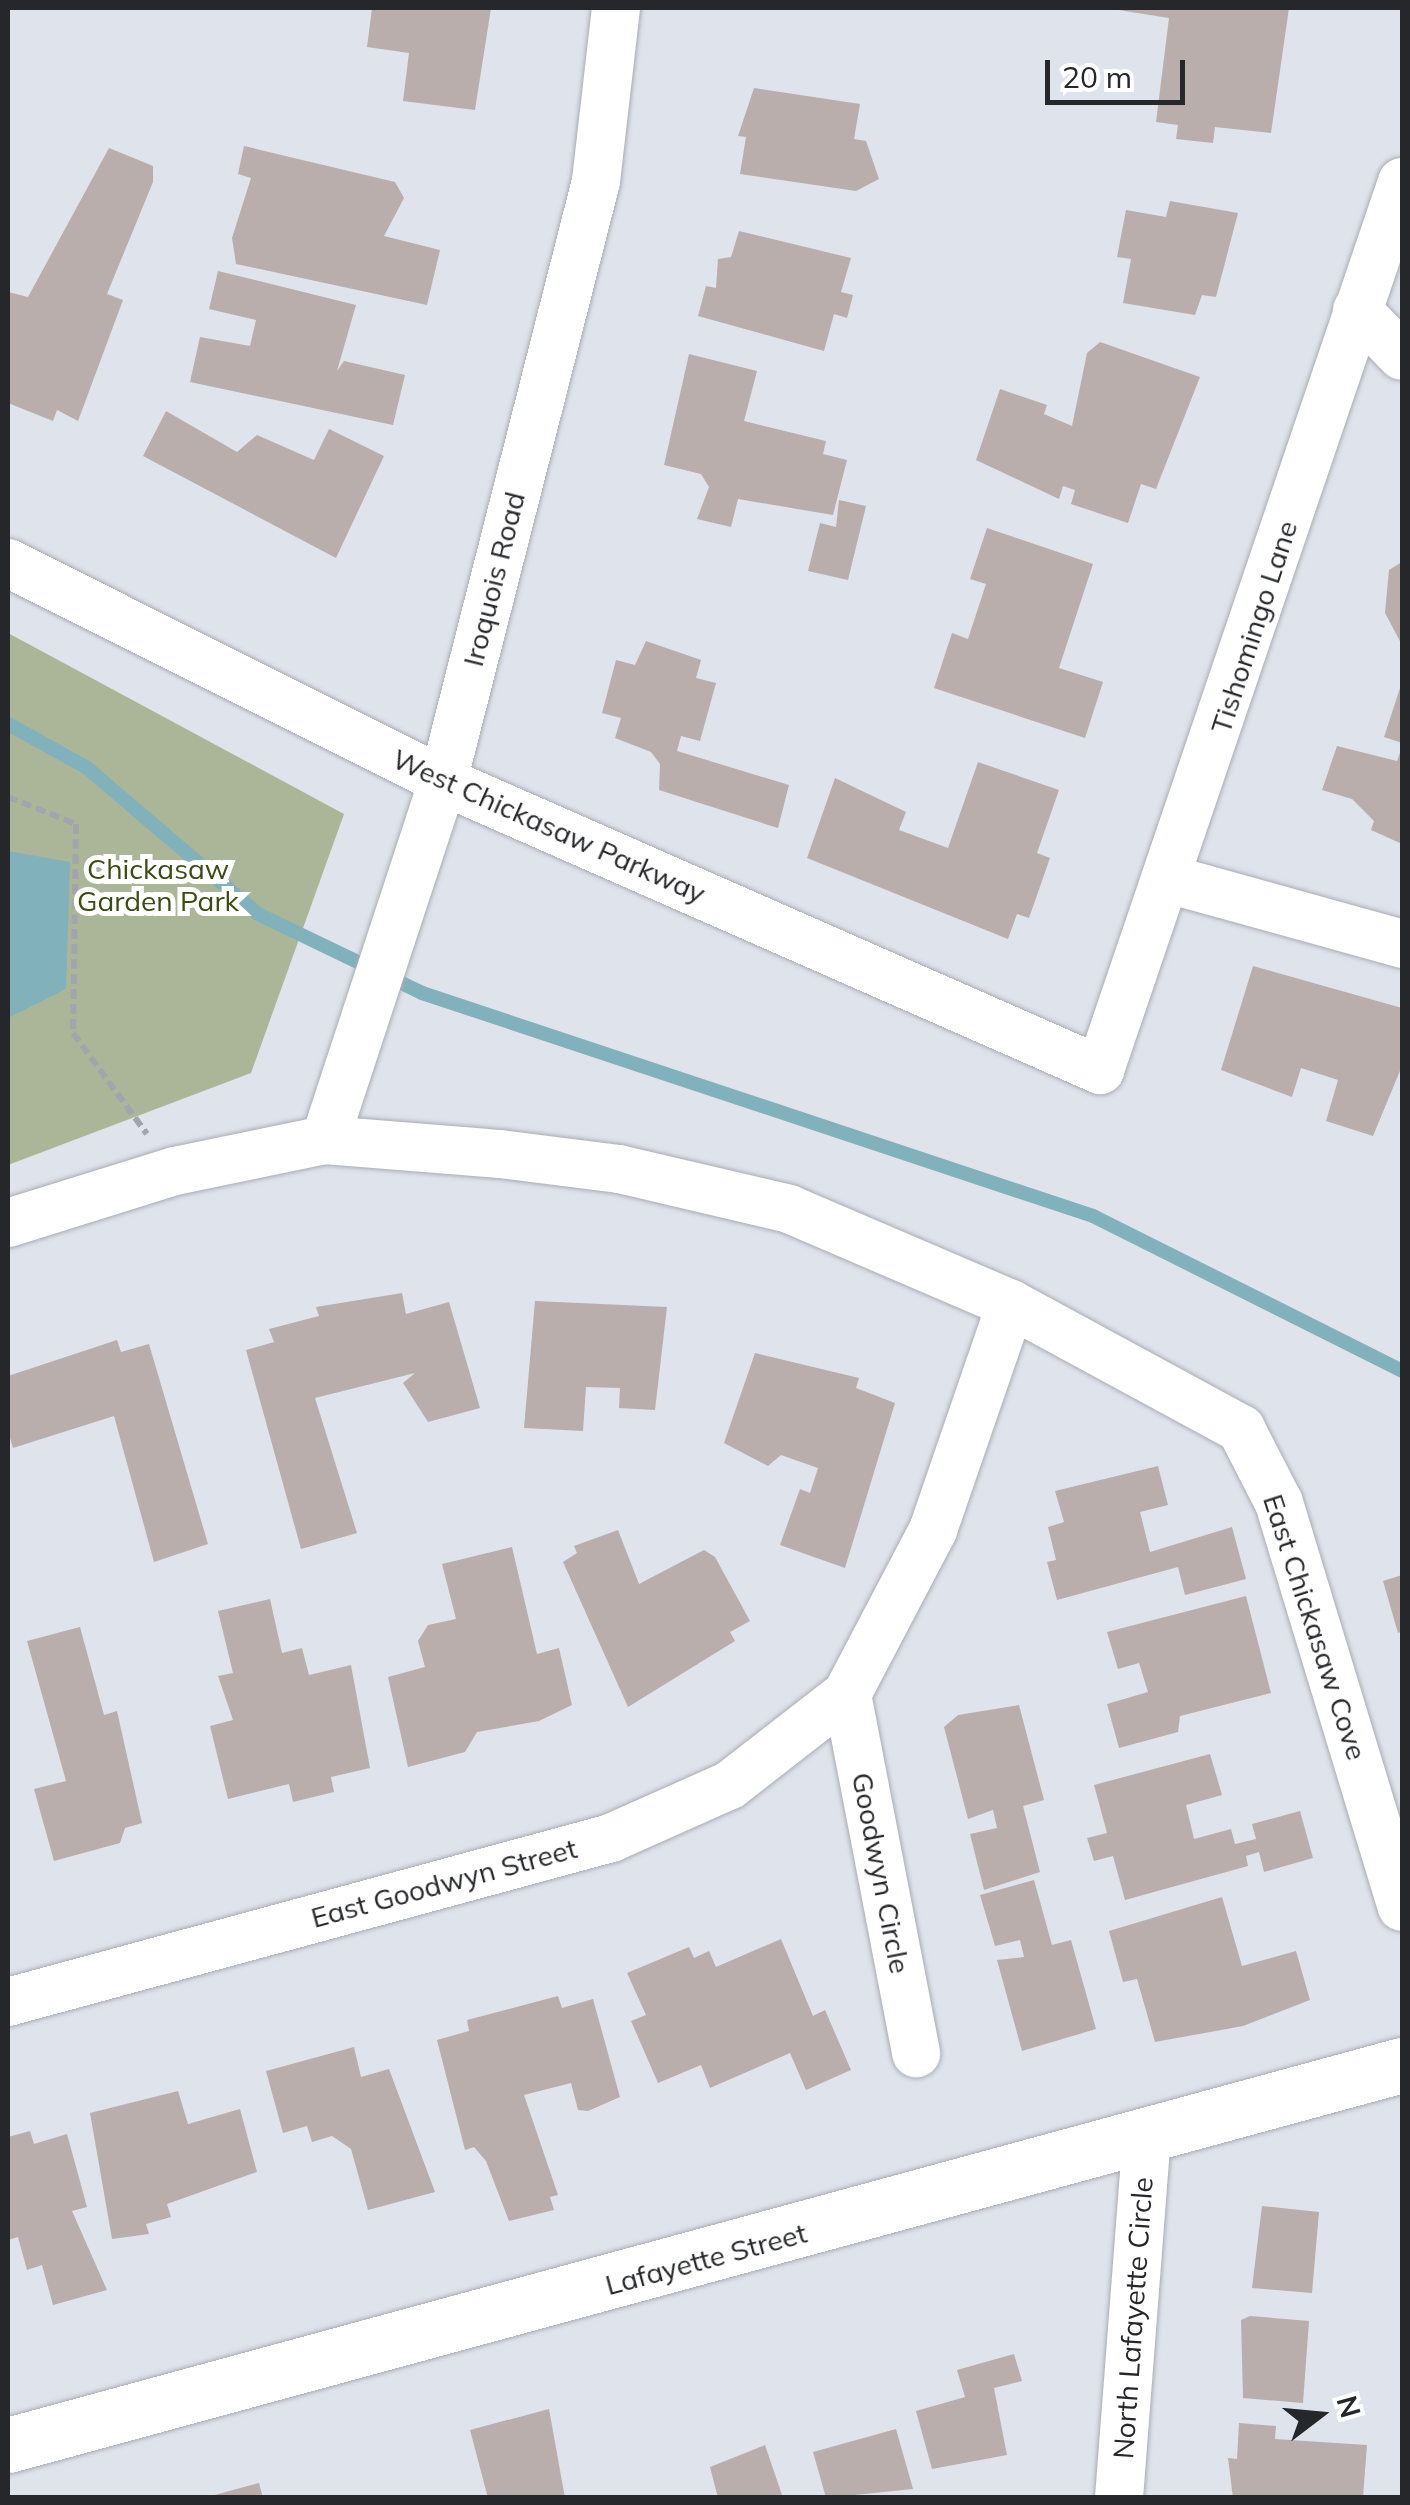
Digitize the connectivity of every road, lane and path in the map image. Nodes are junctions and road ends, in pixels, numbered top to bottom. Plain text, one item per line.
1 (616, 8) edge
2 (1402, 182) edge
3 (1357, 310) junction
4 (1402, 356) edge
5 (8, 564) edge
6 (443, 781) junction
7 (8, 798) edge
8 (1172, 880) junction
9 (1402, 944) edge
10 (1100, 1070) joint
11 (325, 1140) junction
12 (175, 1171) junction
13 (8, 1223) edge
14 (1012, 1304) junction
15 (847, 1694) junction
16 (1402, 1907) edge
17 (8, 2002) edge
18 (916, 2052) dead end
19 (1402, 2066) edge
20 (1147, 2138) junction
21 (8, 2445) edge
22 (1120, 2498) edge

1 - 6 street, Iroquois Road
2 - 3 street, Tishomingo Lane
3 - 4 street
3 - 8 street, Tishomingo Lane
5 - 6 street, West Chickasaw Parkway
6 - 10 street, West Chickasaw Parkway
6 - 11 street, Iroquois Road
7 - 12 path
8 - 9 street
8 - 10 street, Tishomingo Lane
11 - 12 street, East Chickasaw Cove
11 - 14 street, East Chickasaw Cove
12 - 13 street, East Chickasaw Cove
14 - 15 street
14 - 16 street, East Chickasaw Cove
15 - 17 street, East Goodwyn Street
15 - 18 street, Goodwyn Circle
19 - 20 street, Lafayette Street
20 - 21 street, Lafayette Street
20 - 22 street, North Lafayette Circle

